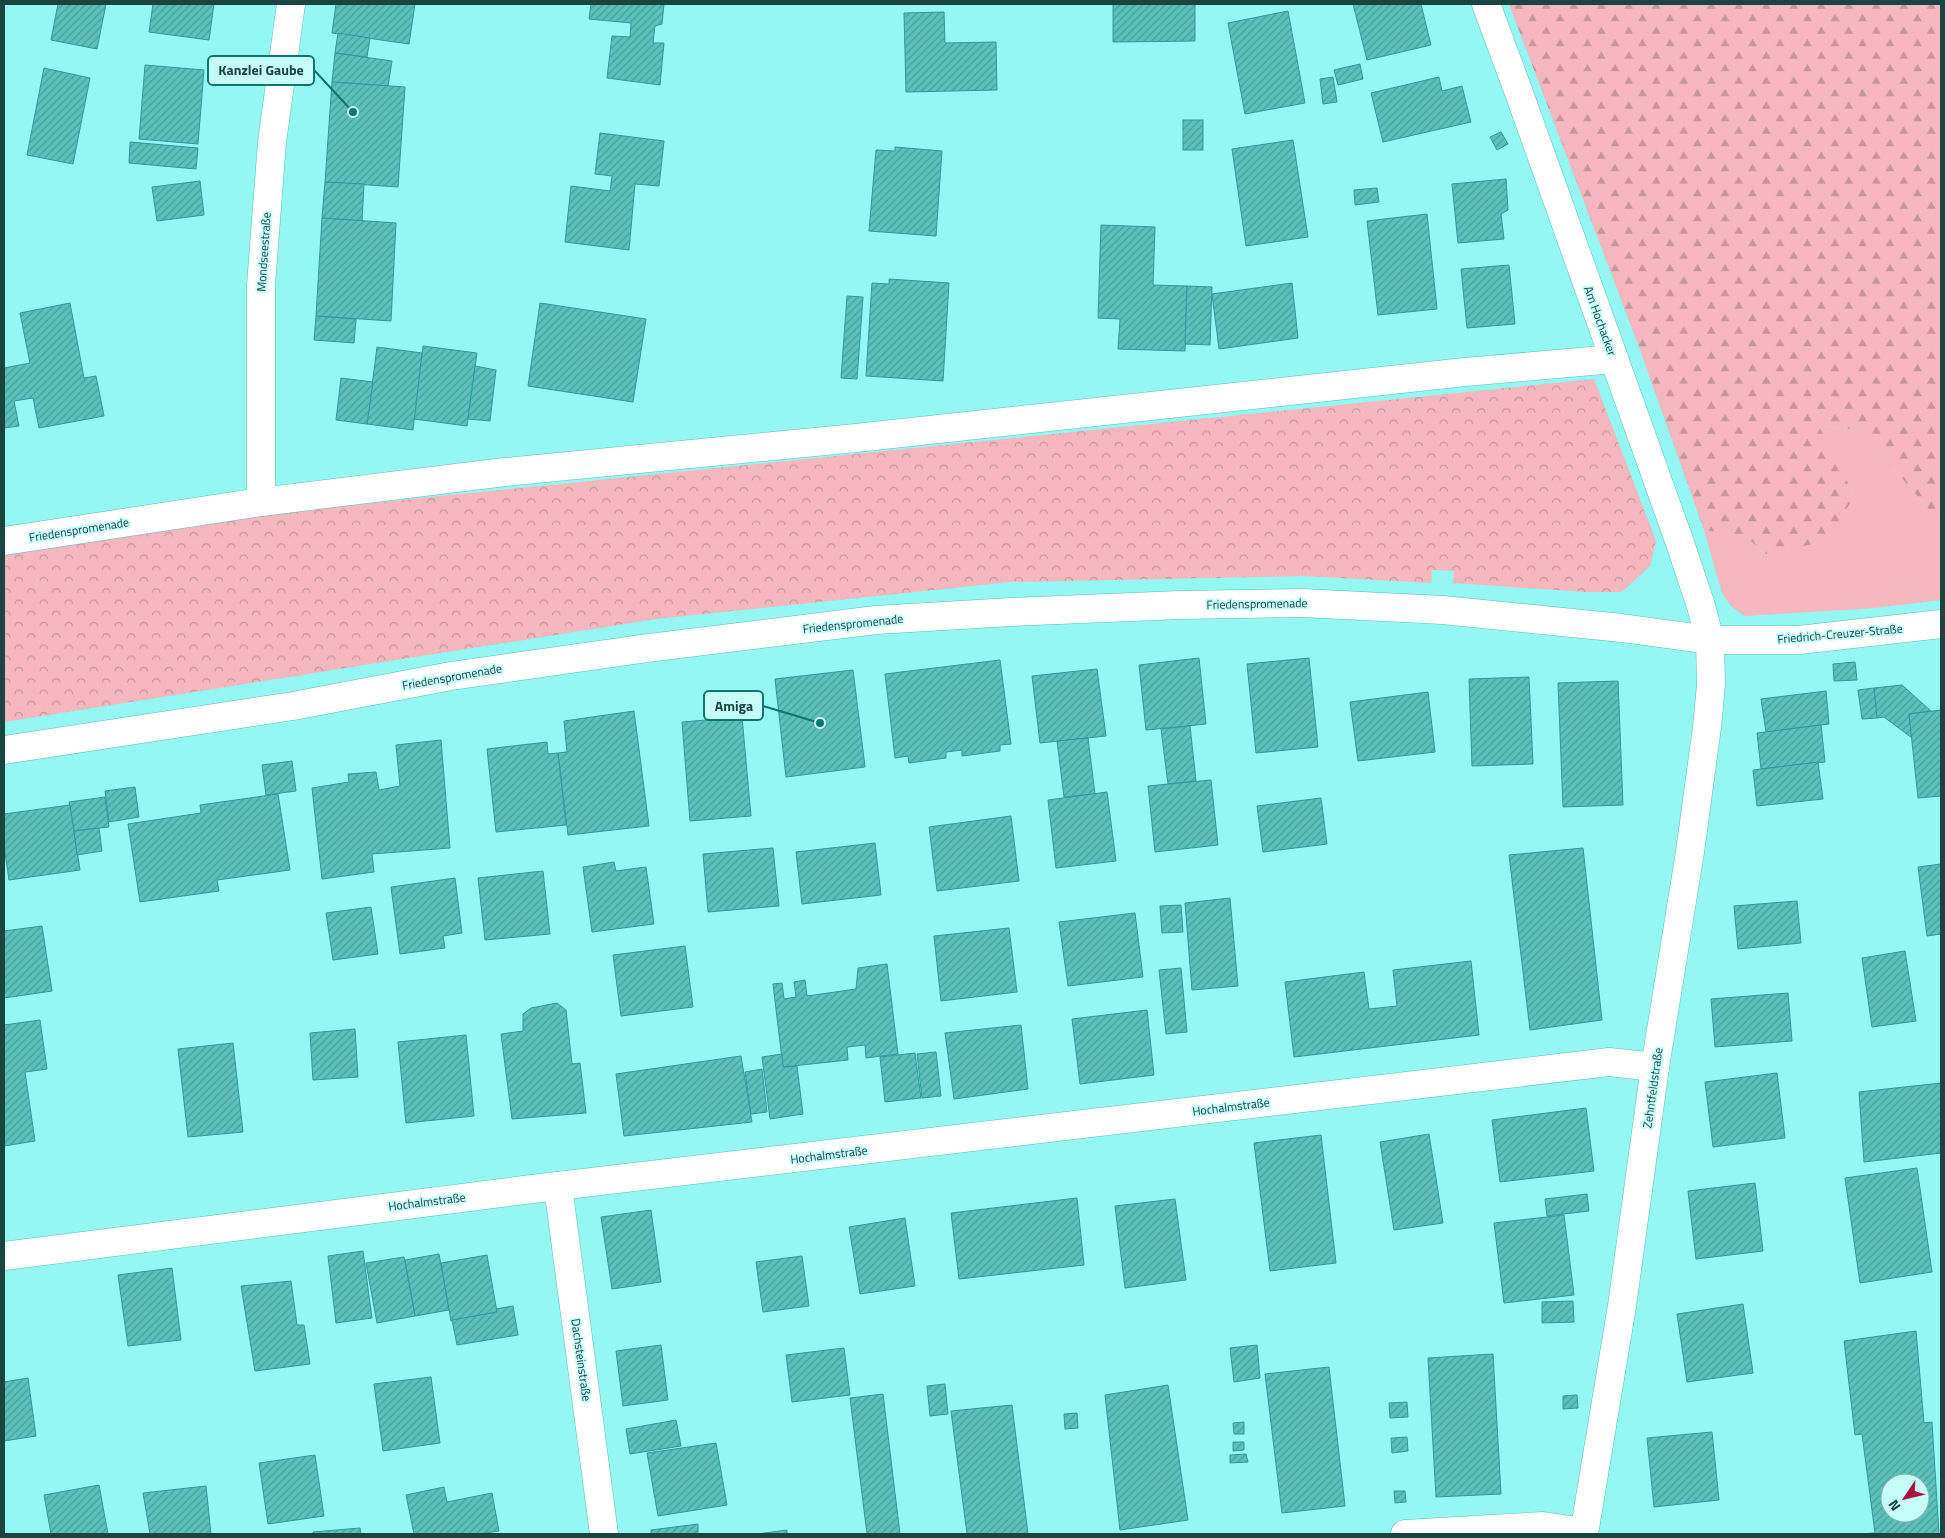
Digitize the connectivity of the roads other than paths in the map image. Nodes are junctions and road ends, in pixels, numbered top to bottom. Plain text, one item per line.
1 (291, 4) edge
2 (1486, 4) edge
3 (1614, 359) junction
4 (261, 502) junction
5 (4, 541) edge
6 (1941, 624) edge
7 (1710, 640) junction
8 (4, 750) edge
9 (1656, 1067) junction
10 (558, 1186) junction
11 (4, 1256) edge
12 (1584, 1533) edge
13 (604, 1534) edge
14 (1405, 1534) edge

1 - 4 street, Mondseestraße
2 - 3 street, Am Hochacker
3 - 4 street, Friedenspromenade
3 - 7 street, Am Hochacker
4 - 5 street, Friedenspromenade
6 - 7 street, Friedrich-Creuzer-Straße
7 - 8 street, Friedenspromenade
7 - 9 street, Zehntfeldstraße
9 - 10 street, Hochalmstraße
9 - 12 street, Zehntfeldstraße
10 - 11 street, Hochalmstraße
10 - 13 street, Dachsteinstraße
12 - 14 street

